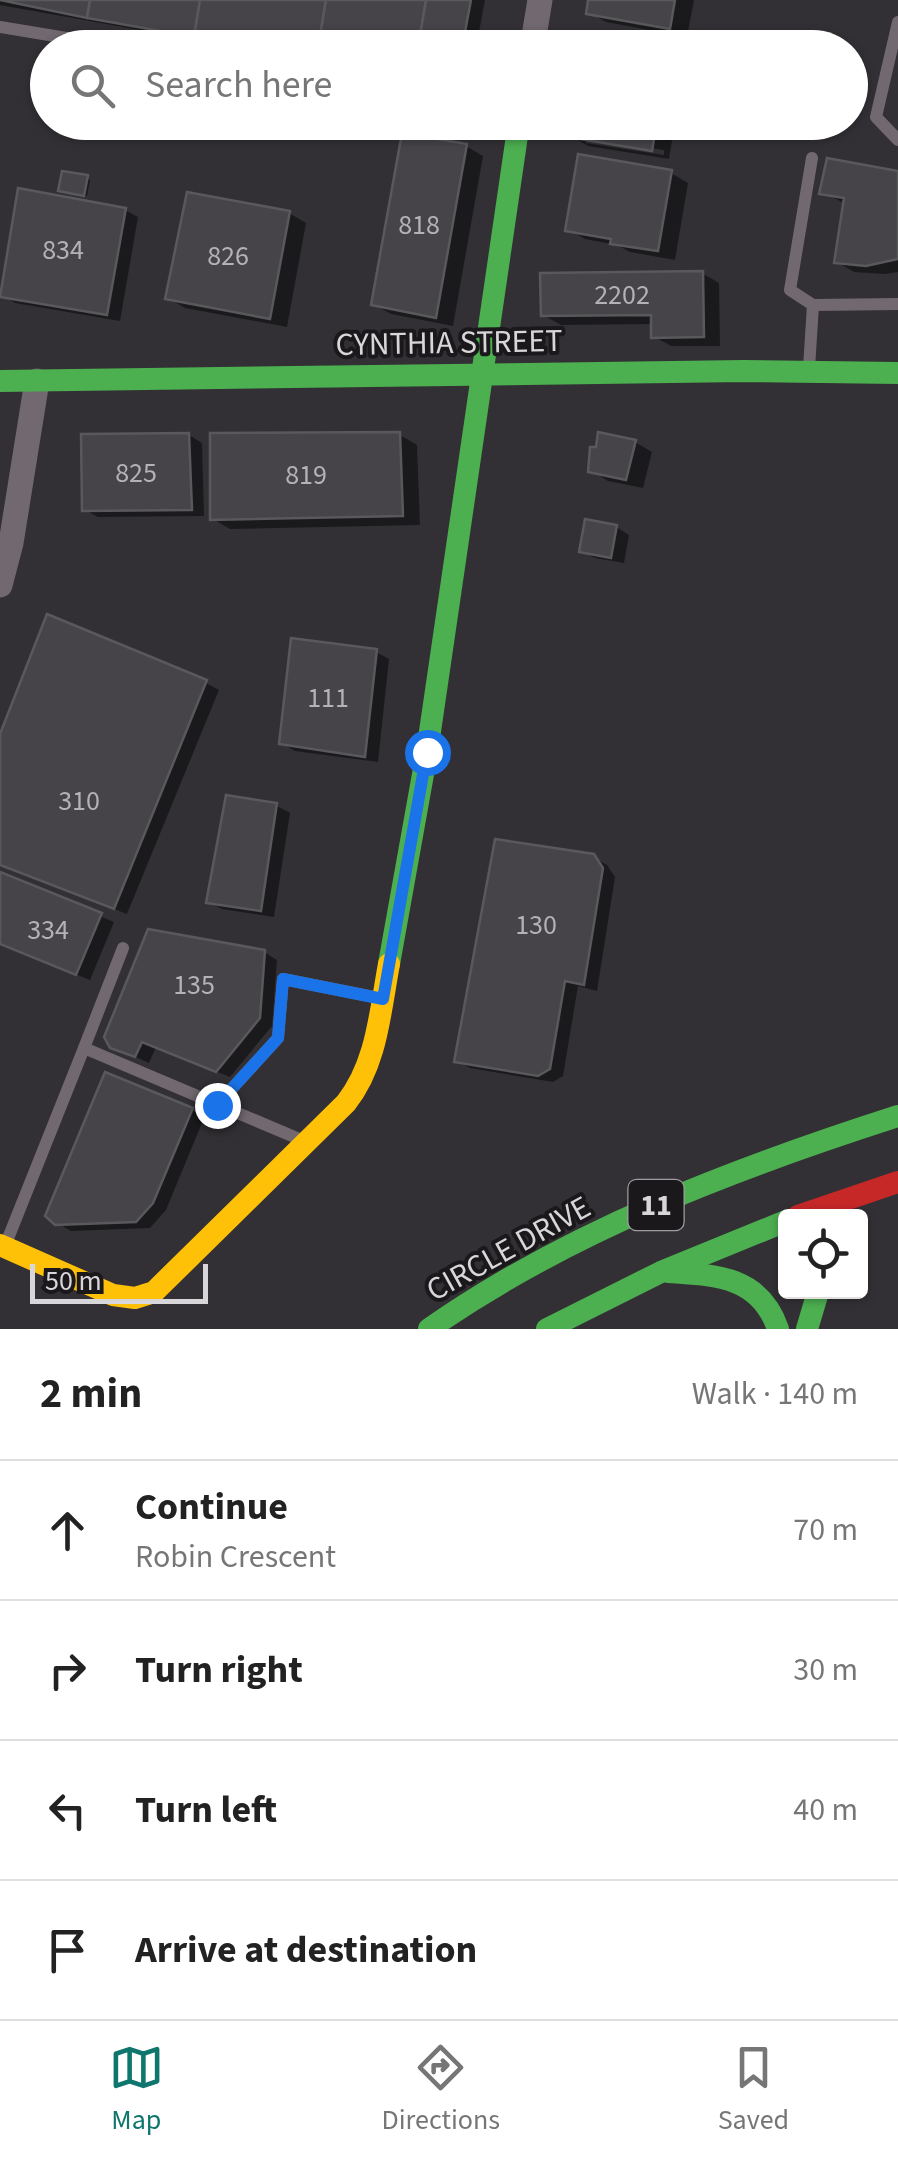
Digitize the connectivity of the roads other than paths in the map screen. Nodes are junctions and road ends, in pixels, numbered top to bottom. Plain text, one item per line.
1 (540, 0) edge
2 (898, 22) edge
3 (0, 27) edge
4 (535, 30) edge
5 (30, 32) edge
6 (516, 140) edge
7 (898, 140) edge
8 (812, 158) dead end
9 (898, 304) edge
10 (814, 305) junction
11 (809, 372) junction
12 (898, 373) edge
13 (482, 374) junction
14 (0, 381) edge
15 (37, 381) junction
16 (0, 585) edge
17 (122, 948) dead end
18 (383, 999) junction
19 (84, 1048) junction
20 (217, 1105) junction
21 (898, 1116) edge
22 (307, 1142) junction
23 (898, 1182) edge
24 (898, 1191) edge
25 (819, 1209) edge
26 (869, 1214) dead end
27 (778, 1224) edge
28 (2, 1246) edge
29 (661, 1272) junction
30 (816, 1299) edge
31 (429, 1329) edge
32 (547, 1329) edge
33 (778, 1329) edge
34 (807, 1329) edge

1 - 4 street
2 - 7 lane
3 - 5 lane
6 - 13 main road
8 - 10 lane
9 - 10 lane
10 - 11 lane
11 - 12 main road, CYNTHIA STREET
11 - 13 main road, CYNTHIA STREET
13 - 15 main road, CYNTHIA STREET
13 - 18 main road
14 - 15 main road, CYNTHIA STREET
15 - 16 street
17 - 19 lane
18 - 20 lane
18 - 22 main road
19 - 20 lane
19 - 28 lane
20 - 22 lane
21 - 31 main road, CIRCLE DRIVE / 11
22 - 28 main road
23 - 25 main road
24 - 26 main road
27 - 29 main road, 11
29 - 32 main road, 11
29 - 33 main road
30 - 34 main road

